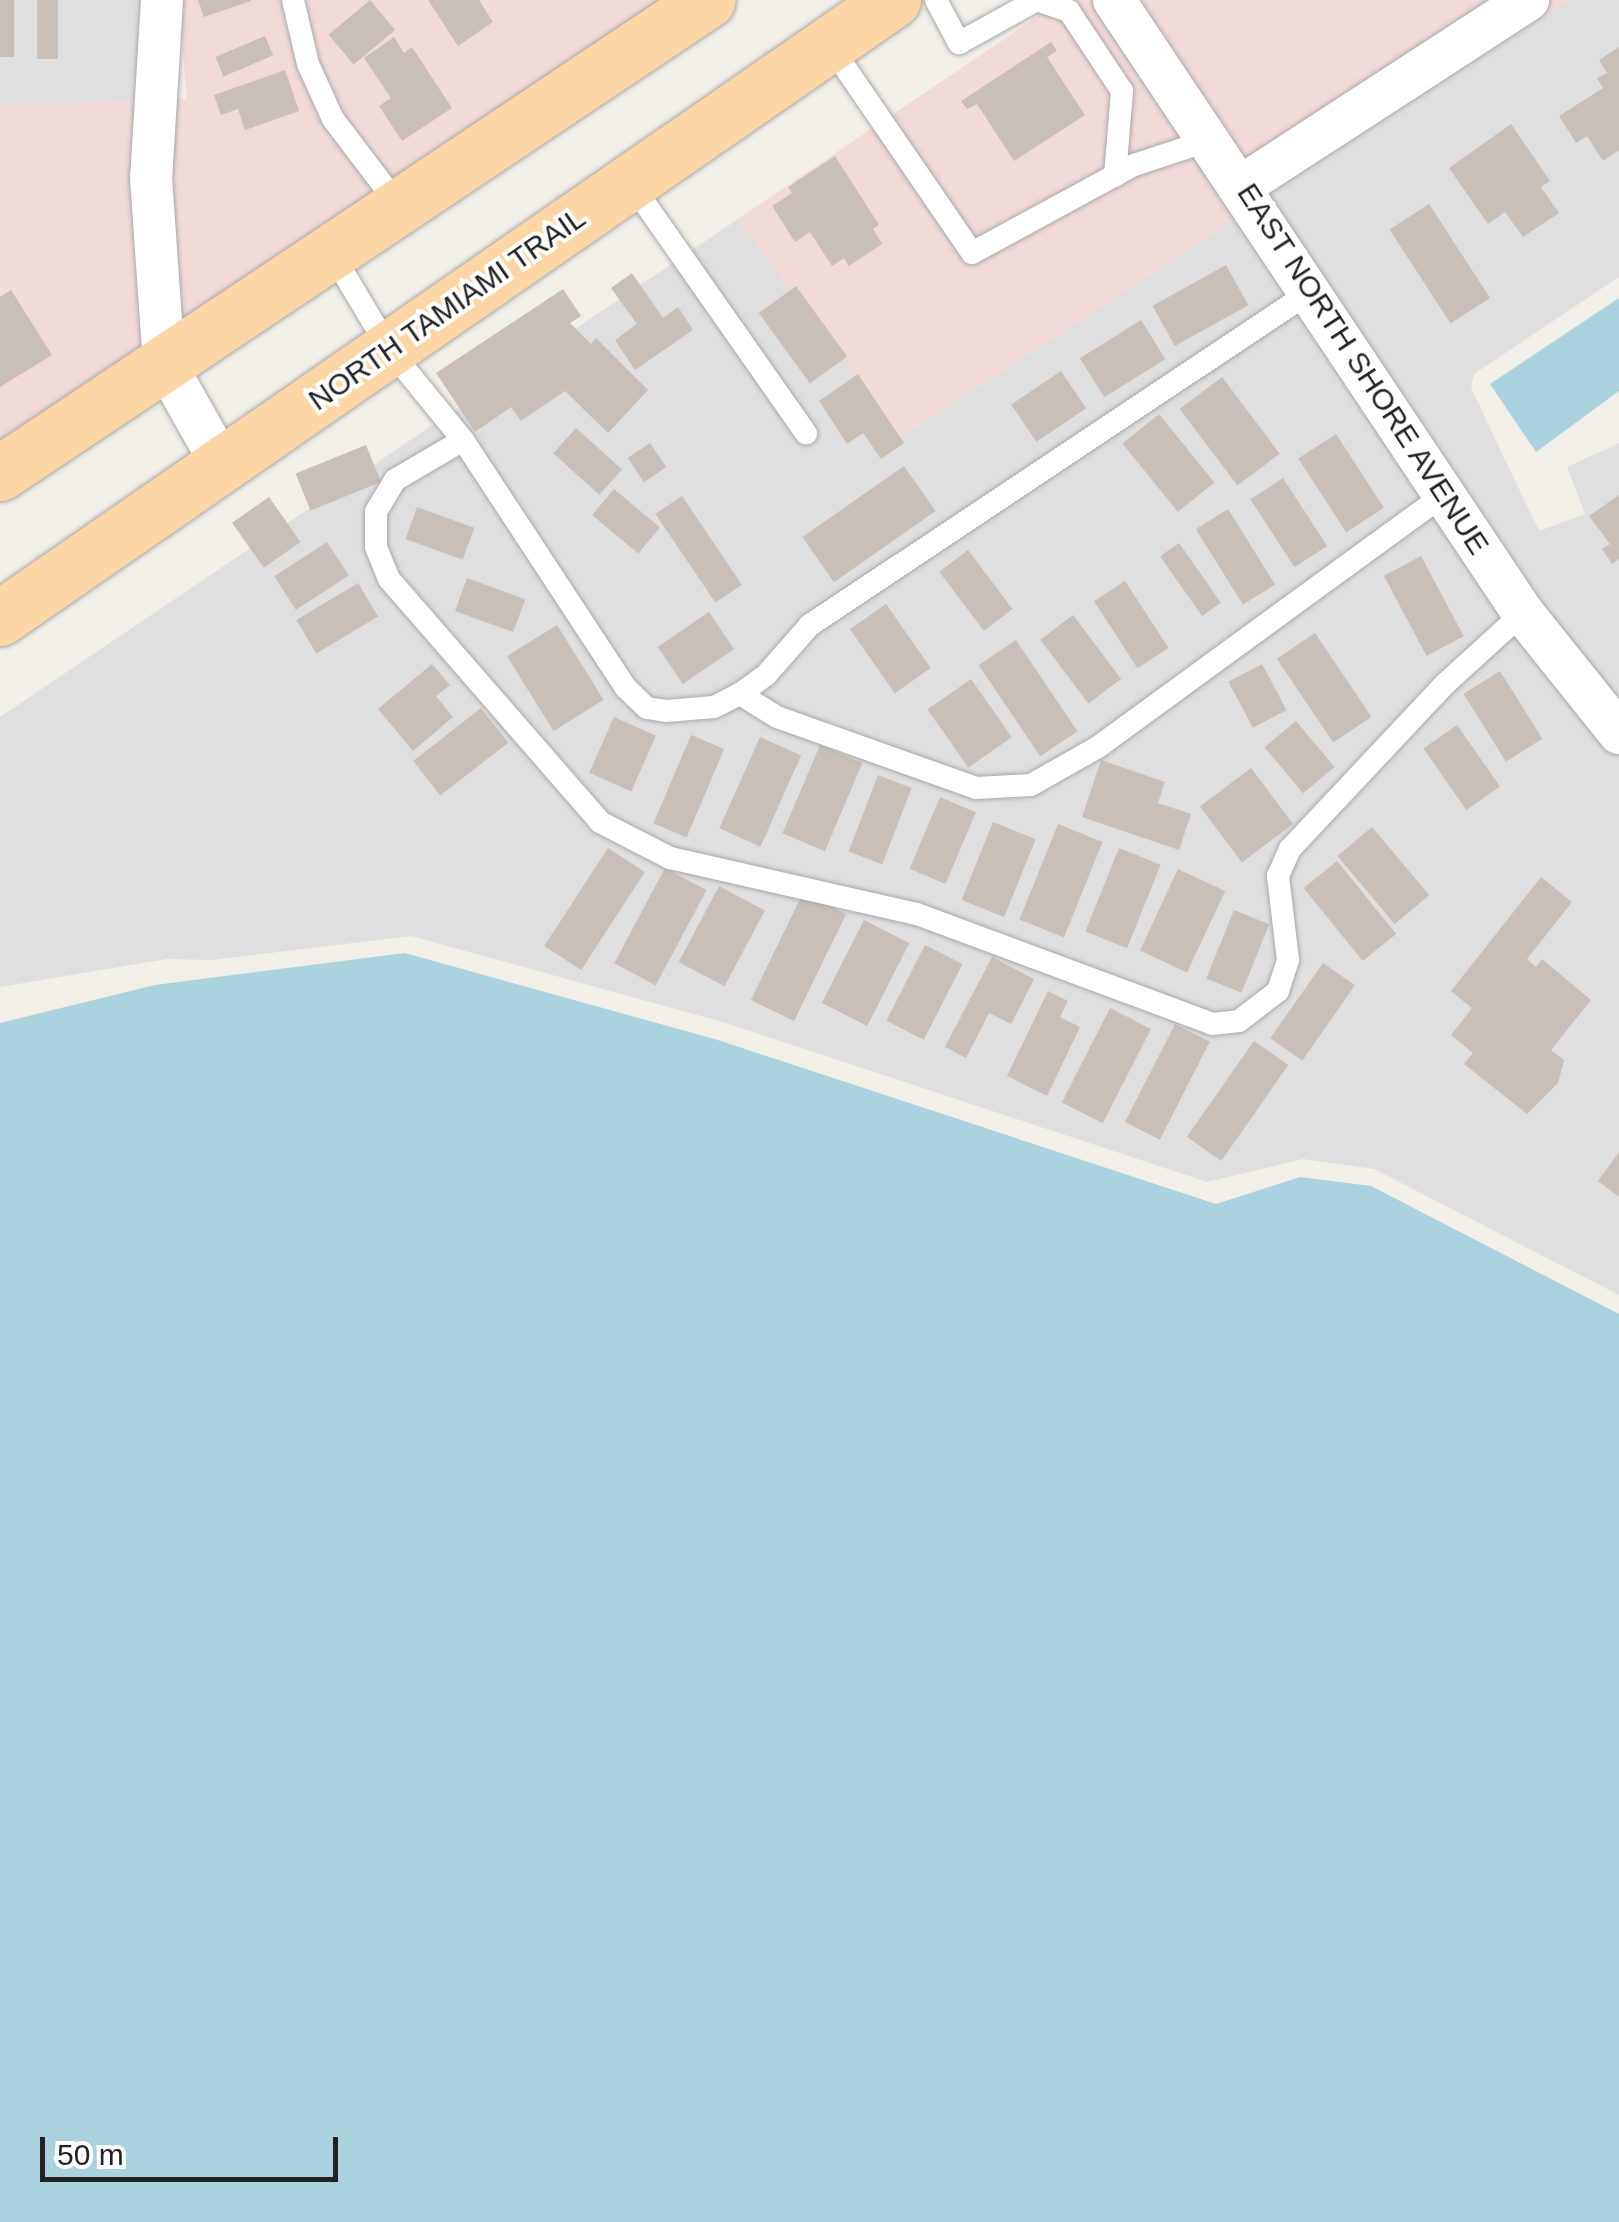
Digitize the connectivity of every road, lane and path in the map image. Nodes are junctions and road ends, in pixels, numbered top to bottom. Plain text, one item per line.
1 (162, 0) edge
2 (293, 0) edge
3 (708, 0) edge
4 (893, 0) edge
5 (936, 0) edge
6 (1528, 0) edge
7 (1115, 27) edge
8 (829, 44) junction
9 (1210, 140) junction
10 (1115, 176) junction
11 (630, 182) junction
12 (1243, 185) junction
13 (399, 206) junction
14 (331, 252) junction
15 (1310, 292) junction
16 (389, 349) junction
17 (164, 362) junction
18 (806, 433) dead end
19 (463, 440) junction
20 (222, 465) junction
21 (0, 473) edge
22 (1444, 495) junction
23 (1523, 614) junction
24 (0, 618) edge
25 (740, 694) junction
26 (1619, 732) edge

1 - 17 street
2 - 13 lane
3 - 13 main road
4 - 8 main road, NORTH TAMIAMI TRAIL
5 - 7 lane
6 - 12 street
7 - 9 street, EAST NORTH SHORE AVENUE
7 - 10 lane
8 - 10 lane
8 - 11 main road, NORTH TAMIAMI TRAIL
9 - 10 lane
9 - 12 street, EAST NORTH SHORE AVENUE
11 - 16 main road, NORTH TAMIAMI TRAIL
11 - 18 lane
12 - 15 street, EAST NORTH SHORE AVENUE
13 - 14 main road
14 - 16 lane
14 - 17 main road
15 - 22 street, EAST NORTH SHORE AVENUE
15 - 25 lane
16 - 19 lane
16 - 20 main road, NORTH TAMIAMI TRAIL
17 - 20 street
17 - 21 main road
19 - 23 lane
19 - 25 lane
20 - 24 main road, NORTH TAMIAMI TRAIL
22 - 23 street, EAST NORTH SHORE AVENUE
22 - 25 lane
23 - 26 street, EAST NORTH SHORE AVENUE

